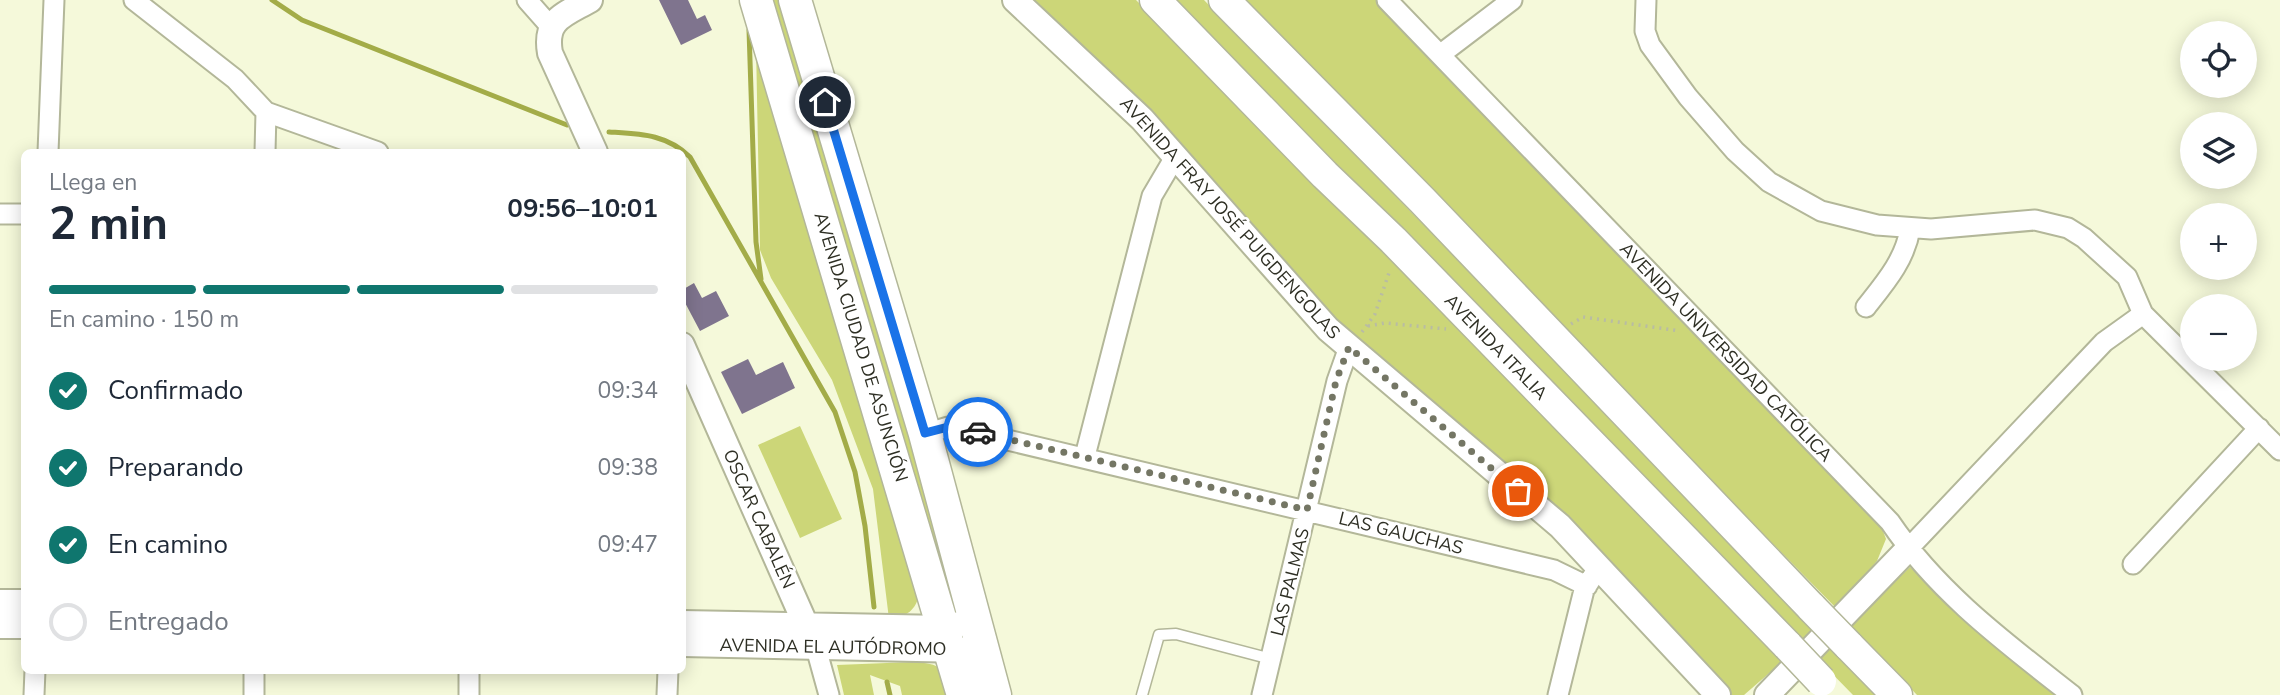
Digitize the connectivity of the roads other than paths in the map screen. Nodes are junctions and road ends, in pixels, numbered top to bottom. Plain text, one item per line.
1 (54, 0) edge
2 (134, 0) edge
3 (527, 0) edge
4 (590, 0) edge
5 (756, 0) edge
6 (795, 0) edge
7 (1016, 0) edge
8 (1155, 0) edge
9 (1224, 0) edge
10 (1512, 0) edge
11 (1646, 0) edge
12 (1397, 4) edge
13 (550, 26) junction
14 (1441, 54) junction
15 (266, 112) junction
16 (48, 149) edge
17 (265, 149) edge
18 (371, 149) edge
19 (594, 149) edge
20 (1175, 157) junction
21 (0, 214) edge
22 (21, 214) edge
23 (1910, 229) junction
24 (1866, 307) dead end
25 (2143, 314) junction
26 (1349, 347) junction
27 (686, 354) edge
28 (2259, 428) junction
29 (925, 433) junction
30 (2280, 450) edge
31 (1085, 456) junction
32 (1307, 510) junction
33 (1908, 549) junction
34 (2133, 564) dead end
35 (1593, 576) junction
36 (0, 602) edge
37 (21, 602) edge
38 (974, 620) junction
39 (686, 622) edge
40 (806, 625) junction
41 (0, 626) edge
42 (21, 626) edge
43 (947, 638) junction
44 (686, 644) edge
45 (816, 648) junction
46 (984, 651) junction
47 (1271, 659) junction
48 (35, 674) edge
49 (254, 674) edge
50 (469, 674) edge
51 (668, 674) edge
52 (1828, 688) edge
53 (34, 695) edge
54 (254, 695) edge
55 (469, 695) edge
56 (667, 695) edge
57 (829, 695) edge
58 (963, 695) edge
59 (995, 695) edge
60 (1142, 695) edge
61 (1262, 695) edge
62 (1558, 695) edge
63 (1718, 695) edge
64 (1767, 695) edge
65 (1897, 695) edge
66 (2072, 695) edge

1 - 16 street
2 - 15 street
3 - 13 street
4 - 13 street
5 - 43 highway, AVENIDA CIUDAD DE ASUNCIÓN
6 - 29 highway, AVENIDA CIUDAD DE ASUNCIÓN
7 - 20 street, AVENIDA FRAY JOSÉ PUIGDENGOLAS
8 - 52 main road, AVENIDA ITALIA, bridge
9 - 65 main road, bridge
10 - 14 street
11 - 23 street
12 - 14 street, AVENIDA UNIVERSIDAD CATÓLICA
13 - 19 street
14 - 33 street, AVENIDA UNIVERSIDAD CATÓLICA
15 - 17 street
15 - 18 street
20 - 26 street, AVENIDA FRAY JOSÉ PUIGDENGOLAS
20 - 31 street
21 - 22 street
23 - 24 street
23 - 25 street
25 - 28 street
25 - 33 street
26 - 32 street, LAS PALMAS
26 - 35 street, AVENIDA FRAY JOSÉ PUIGDENGOLAS
27 - 40 street, OSCAR CABALÉN
28 - 30 street
28 - 34 street
29 - 31 street, LAS GAUCHAS
29 - 38 highway, AVENIDA CIUDAD DE ASUNCIÓN
31 - 32 street, LAS GAUCHAS
32 - 35 street, LAS GAUCHAS
32 - 47 street, LAS PALMAS
33 - 64 street
33 - 66 street, AVENIDA UNIVERSIDAD CATÓLICA
35 - 62 street
35 - 63 street, AVENIDA FRAY JOSÉ PUIGDENGOLAS
36 - 37 street
38 - 43 street, AVENIDA EL AUTÓDROMO
38 - 46 highway, AVENIDA CIUDAD DE ASUNCIÓN
39 - 40 street, AVENIDA EL AUTÓDROMO
40 - 43 street, AVENIDA EL AUTÓDROMO
40 - 45 street, OSCAR CABALÉN
41 - 42 street
43 - 45 street, AVENIDA EL AUTÓDROMO
43 - 46 street, AVENIDA EL AUTÓDROMO
43 - 58 highway, AVENIDA CIUDAD DE ASUNCIÓN
44 - 45 street, AVENIDA EL AUTÓDROMO
45 - 57 street, OSCAR CABALÉN
46 - 59 highway, AVENIDA CIUDAD DE ASUNCIÓN
47 - 60 lane
47 - 61 street, LAS PALMAS
48 - 53 street
49 - 54 street
50 - 55 street
51 - 56 street

